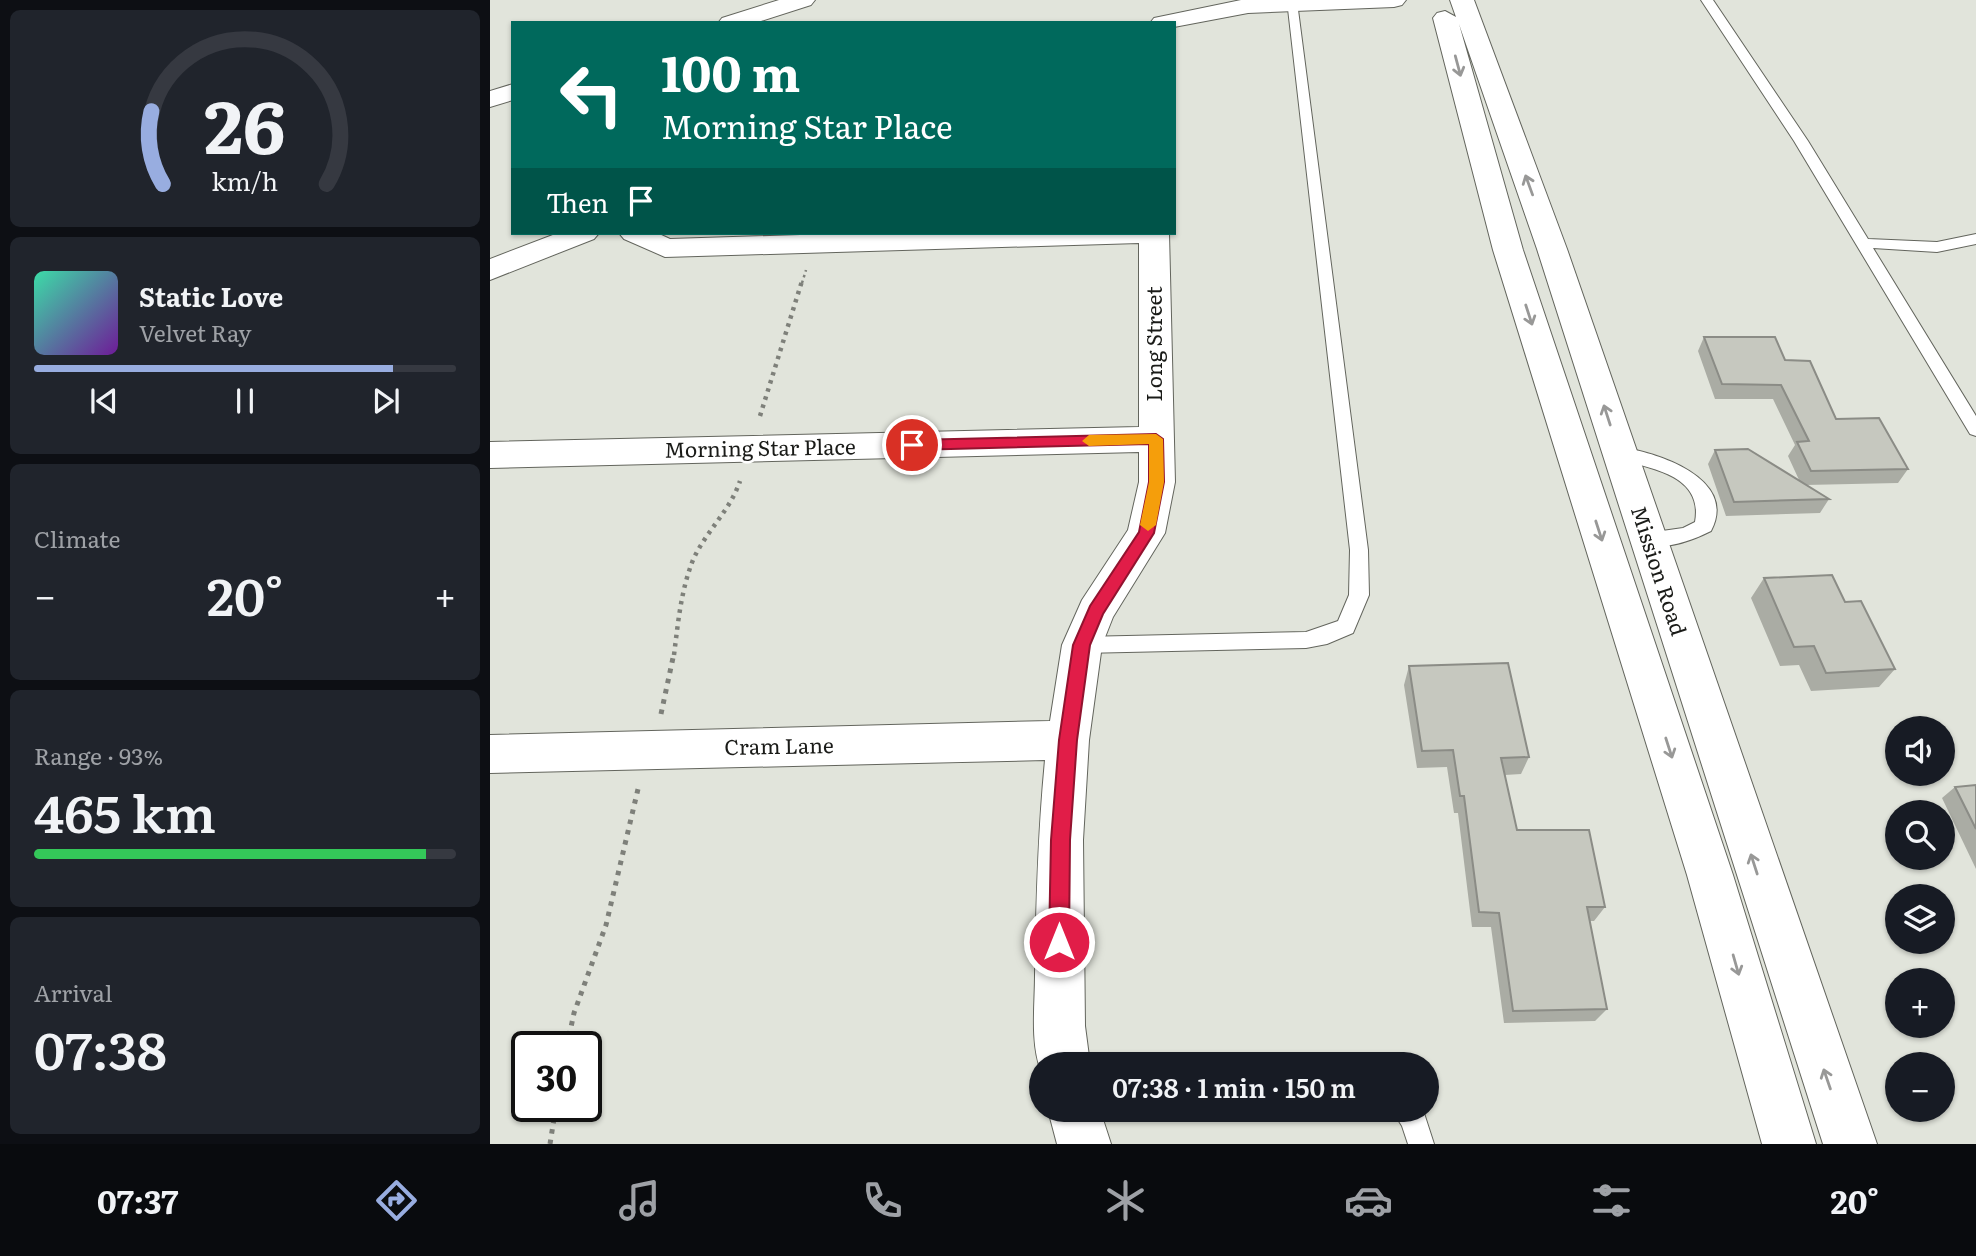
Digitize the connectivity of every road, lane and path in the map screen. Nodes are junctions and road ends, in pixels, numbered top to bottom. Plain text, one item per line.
1 (803, 0) edge
2 (1394, 0) edge
3 (1440, 0) edge
4 (1462, 0) edge
5 (1707, 0) edge
6 (1291, 2) junction
7 (741, 16) edge
8 (1169, 21) edge
9 (511, 93) edge
10 (490, 99) edge
11 (579, 235) edge
12 (638, 235) edge
13 (1092, 235) edge
14 (1154, 235) edge
15 (1976, 239) edge
16 (1864, 243) junction
17 (814, 244) junction
18 (490, 270) edge
19 (1976, 430) edge
20 (1156, 439) junction
21 (750, 449) junction
22 (1619, 453) junction
23 (490, 455) edge
24 (1648, 539) junction
25 (1082, 645) junction
26 (1068, 740) junction
27 (650, 750) junction
28 (490, 754) edge
29 (570, 1031) edge
30 (1063, 1052) edge
31 (553, 1122) edge
32 (1078, 1122) edge
33 (1414, 1122) edge
34 (550, 1144) edge
35 (1084, 1144) edge
36 (1420, 1144) edge
37 (1789, 1144) edge
38 (1850, 1144) edge

1 - 7 street
2 - 6 street
3 -> 37 street, Mission Road
22 -> 4 street, Mission Road
5 - 16 lane
6 - 8 street
6 - 25 lane
9 - 10 street
11 - 18 street
12 - 17 street
13 - 17 street
14 - 20 street, Long Street
15 - 16 lane
16 - 19 lane
17 - 21 path
20 - 21 street, Morning Star Place
20 - 25 street, Long Street
21 - 23 street, Morning Star Place
21 - 27 path
22 - 24 street, Mission Road
22 - 24 lane
38 -> 24 street, Mission Road
25 - 26 street, Long Street
26 - 27 street, Cram Lane
26 - 30 street, Long Street
27 - 28 street, Cram Lane
27 - 29 path
31 - 34 path
32 - 35 street
33 - 36 lane

